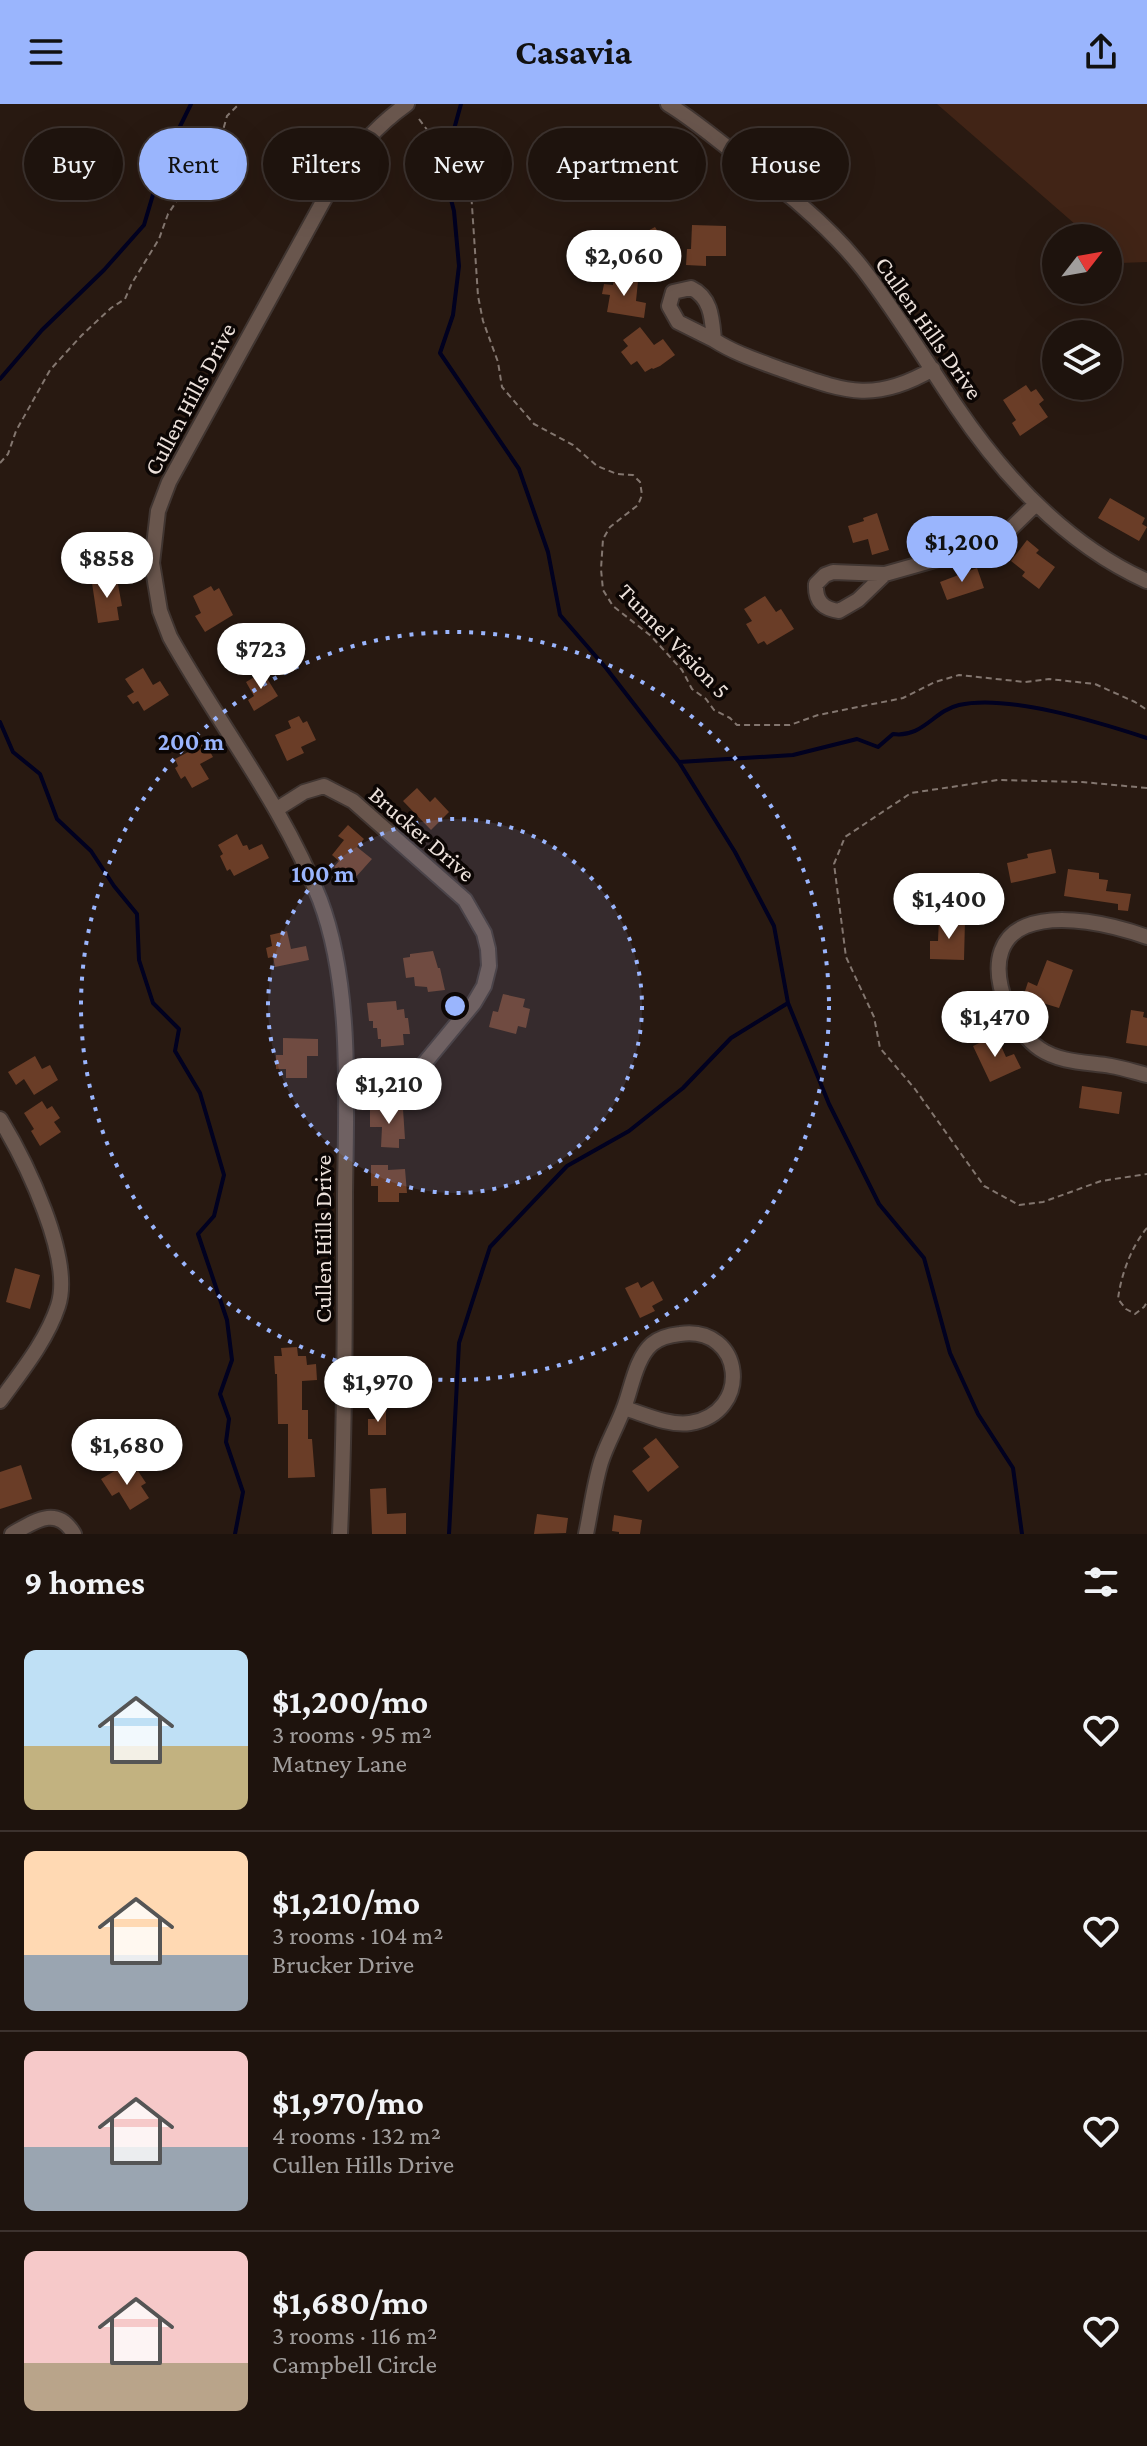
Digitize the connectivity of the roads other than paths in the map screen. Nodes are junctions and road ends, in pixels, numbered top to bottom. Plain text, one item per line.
1 (407, 104) edge
2 (668, 104) edge
3 (714, 340) dead end
4 (933, 369) junction
5 (1036, 504) junction
6 (885, 574) dead end
7 (1147, 581) edge
8 (277, 809) junction
9 (1147, 937) edge
10 (1147, 1075) edge
11 (346, 1082) junction
12 (0, 1119) edge
13 (0, 1401) edge
14 (624, 1408) junction
15 (12, 1534) edge
16 (74, 1534) edge
17 (340, 1534) edge
18 (586, 1534) edge

1 - 8 street, Cullen Hills Drive
2 - 4 street, Cullen Hills Drive
3 - 4 street
4 - 5 street, Cullen Hills Drive
5 - 6 street
5 - 7 street, Cullen Hills Drive
8 - 11 street, Cullen Hills Drive
8 - 11 street, Brucker Drive
9 - 10 street
11 - 17 street, Cullen Hills Drive
12 - 13 street
14 - 14 street
14 - 18 street
15 - 16 street

